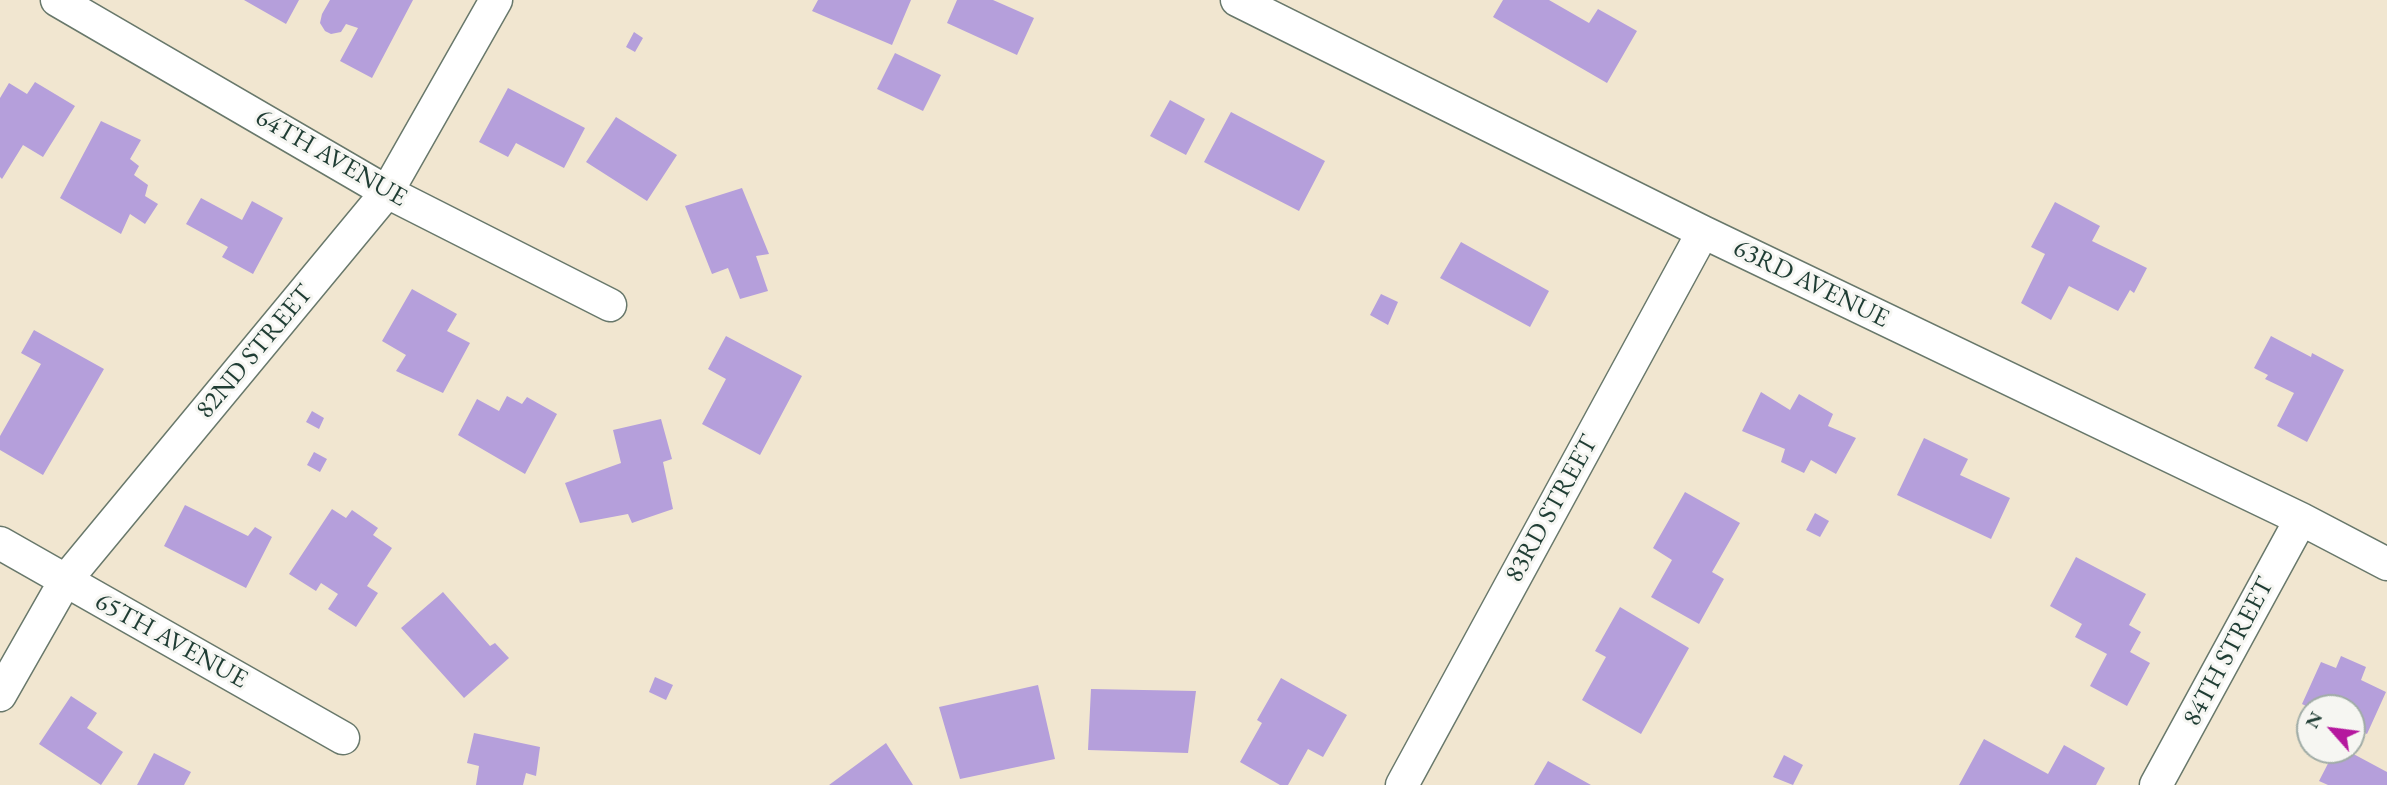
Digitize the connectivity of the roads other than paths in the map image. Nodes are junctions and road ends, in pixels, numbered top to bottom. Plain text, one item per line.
1 (57, 0) edge
2 (496, 0) edge
3 (1237, 0) edge
4 (387, 192) junction
5 (1703, 232) junction
6 (610, 305) dead end
7 (2301, 519) junction
8 (0, 544) edge
9 (2387, 564) edge
10 (65, 581) junction
11 (0, 695) edge
12 (343, 738) dead end
13 (1402, 785) edge
14 (2157, 785) edge

1 - 4 street, 64TH AVENUE
2 - 4 street, 82ND STREET
3 - 5 street, 63RD AVENUE
4 - 6 street, 64TH AVENUE
4 - 10 street, 82ND STREET
5 - 7 street, 63RD AVENUE
5 - 13 street, 83RD STREET
7 - 9 street, 63RD AVENUE
7 - 14 street, 84TH STREET
8 - 10 street, 65TH AVENUE
10 - 11 street, 82ND STREET
10 - 12 street, 65TH AVENUE

